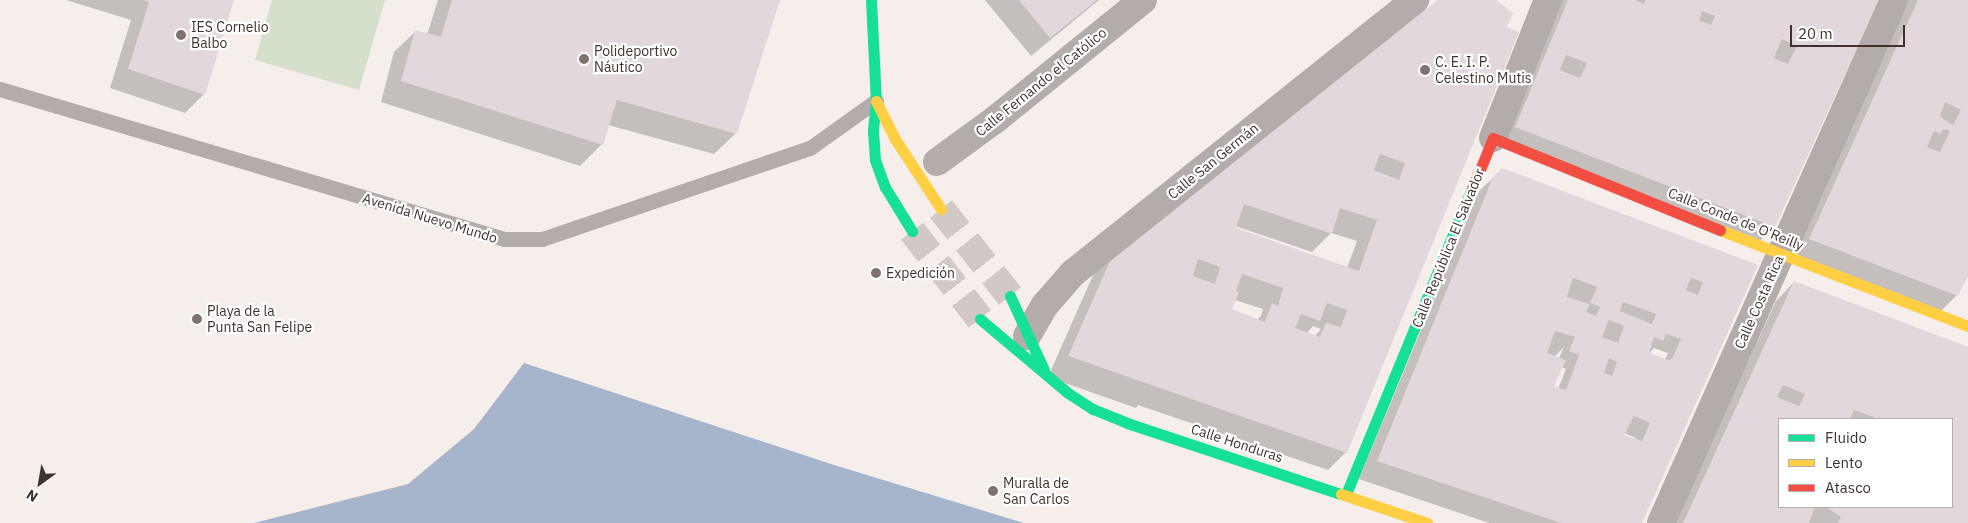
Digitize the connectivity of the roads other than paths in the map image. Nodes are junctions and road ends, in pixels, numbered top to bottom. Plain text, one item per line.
1 (871, 0) edge
2 (1143, 0) edge
3 (1415, 0) edge
4 (1548, 0) edge
5 (1894, 0) edge
6 (0, 89) edge
7 (876, 101) junction
8 (1493, 138) junction
9 (937, 162) dead end
10 (941, 209) tunnel mouth
11 (912, 231) tunnel mouth
12 (1780, 254) junction
13 (1010, 296) tunnel mouth
14 (980, 319) tunnel mouth
15 (1968, 326) edge
16 (1027, 336) junction
17 (1046, 376) junction
18 (1346, 494) junction
19 (1427, 523) edge
20 (1661, 523) edge

1 - 7 street
2 - 9 street, Calle Fernando el Católico
3 - 16 street, Calle San Germán
4 - 8 street, Calle República El Salvador
5 - 12 street, Calle Costa Rica
6 - 7 lane, Avenida Nuevo Mundo
7 - 10 street
7 - 11 street
8 - 12 street, Calle Conde de O'Reilly
8 - 18 street, Calle República El Salvador
12 - 15 street, Calle Conde de O'Reilly
12 - 20 street, Calle Costa Rica
13 - 16 street
14 - 17 street, Calle Honduras
16 - 17 street
17 - 18 street, Calle Honduras
18 - 19 street, Calle Honduras

